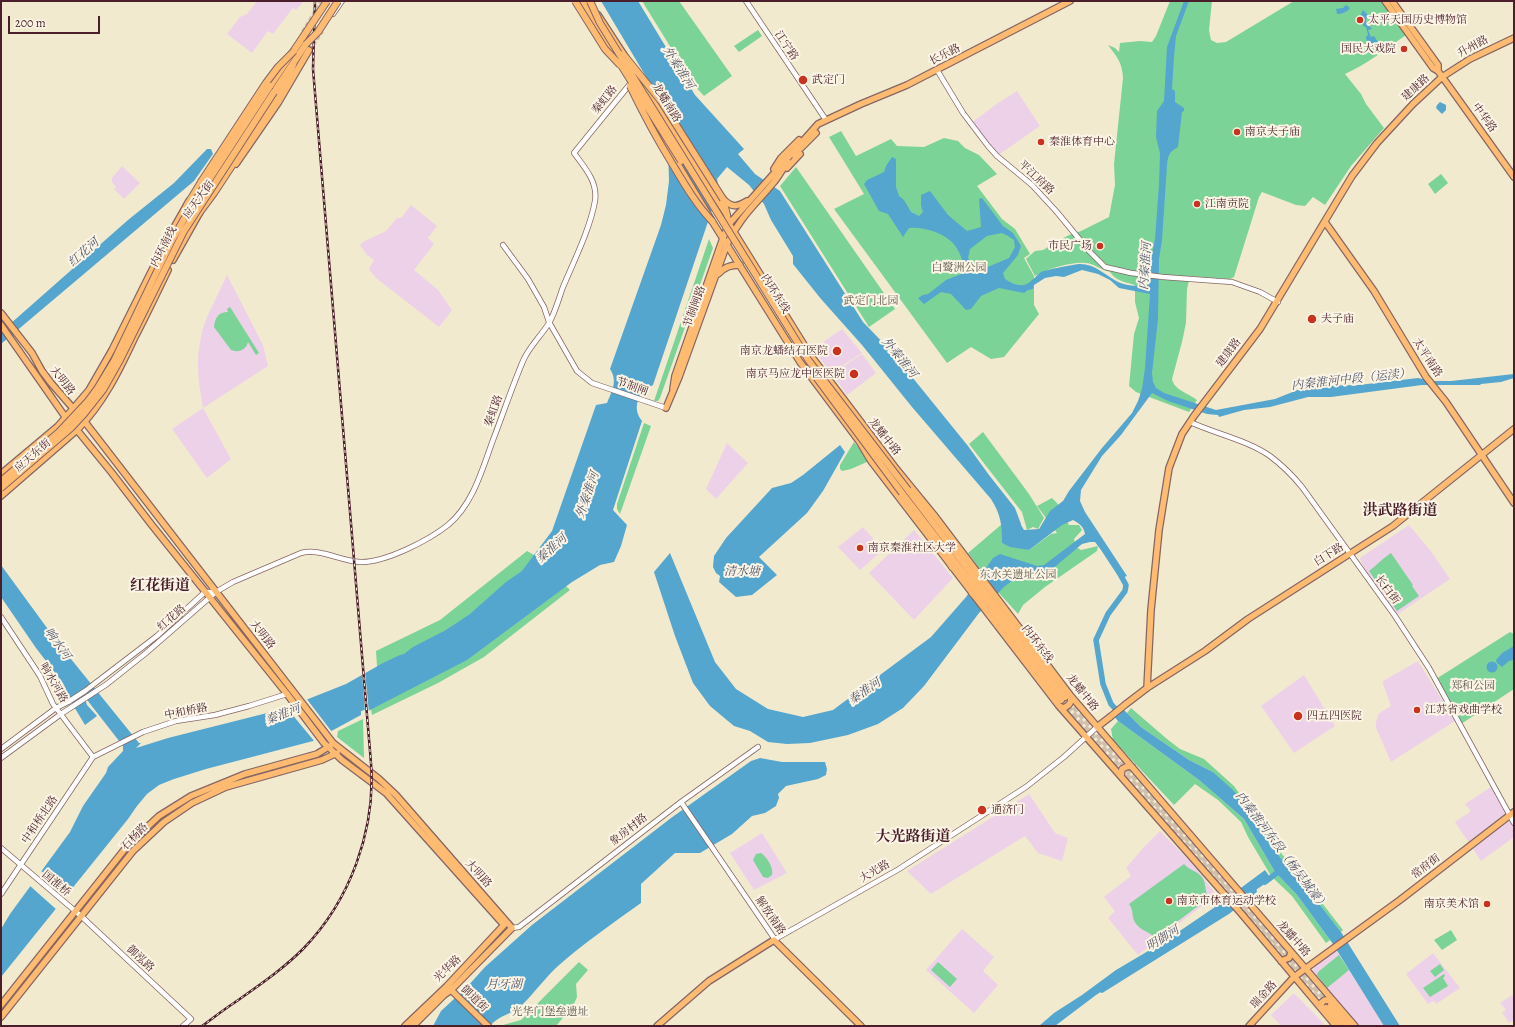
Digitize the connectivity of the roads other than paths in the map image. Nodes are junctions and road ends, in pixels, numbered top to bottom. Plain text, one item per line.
1 (324, 1) edge
2 (327, 1) edge
3 (334, 1) edge
4 (338, 1) edge
5 (342, 1) edge
6 (578, 1) edge
7 (586, 1) edge
8 (590, 1) edge
9 (746, 1) edge
10 (1070, 1) edge
11 (1385, 1) edge
12 (1392, 1) edge
13 (600, 23) junction
14 (322, 30) tunnel mouth
15 (303, 34) junction
16 (1514, 38) edge
17 (614, 44) junction
18 (307, 47) junction
19 (294, 51) junction
20 (294, 62) junction
21 (619, 62) junction
22 (937, 70) junction
23 (1438, 71) junction
24 (639, 78) junction
25 (1442, 78) junction
26 (630, 84) junction
27 (826, 120) junction
28 (1514, 177) edge
29 (723, 199) junction
30 (753, 201) junction
31 (187, 205) junction
32 (727, 215) junction
33 (197, 216) junction
34 (712, 221) junction
35 (1325, 222) junction
36 (729, 224) junction
37 (734, 231) junction
38 (723, 238) junction
39 (727, 244) junction
40 (503, 245) dead end
41 (740, 265) junction
42 (717, 274) junction
43 (1278, 302) junction
44 (1, 313) edge
45 (549, 322) junction
46 (3, 328) edge
47 (29, 365) junction
48 (673, 389) junction
49 (666, 408) joint
50 (73, 410) junction
51 (66, 418) junction
52 (84, 422) junction
53 (1190, 422) junction
54 (77, 430) junction
55 (1514, 430) edge
56 (1482, 456) junction
57 (1, 474) edge
58 (1, 481) edge
59 (1, 488) edge
60 (1, 496) edge
61 (1514, 503) edge
62 (942, 540) junction
63 (1350, 554) junction
64 (965, 558) junction
65 (952, 567) junction
66 (984, 582) joint
67 (973, 584) junction
68 (216, 592) junction
69 (208, 596) junction
70 (992, 605) junction
71 (1, 617) edge
72 (1147, 688) junction
73 (287, 694) junction
74 (1064, 700) junction
75 (56, 708) junction
76 (61, 714) junction
77 (1097, 727) junction
78 (1086, 737) junction
79 (332, 741) junction
80 (326, 745) junction
81 (758, 747) dead end
82 (1, 749) edge
83 (341, 750) junction
84 (335, 755) junction
85 (93, 757) junction
86 (1, 758) edge
87 (1132, 768) junction
88 (1122, 776) junction
89 (681, 802) junction
90 (1512, 814) edge
91 (1514, 823) edge
92 (1, 848) edge
93 (20, 865) junction
94 (1, 894) edge
95 (76, 911) junction
96 (81, 916) junction
97 (512, 928) junction
98 (774, 940) junction
99 (1291, 953) junction
100 (1281, 961) junction
101 (1305, 968) junction
102 (1294, 977) junction
103 (449, 988) junction
104 (1, 1005) edge
105 (1328, 1006) junction
106 (1, 1017) edge
107 (183, 1026) edge
108 (405, 1026) edge
109 (413, 1026) edge
110 (488, 1026) edge
111 (657, 1026) edge
112 (861, 1026) edge
113 (1249, 1026) edge
114 (1336, 1026) edge
115 (1341, 1026) edge
116 (1349, 1026) edge
117 (1355, 1026) edge

1 - 15 highway, bridge
2 - 15 highway, 内环南线, bridge
3 - 18 highway, 内环南线, bridge
4 - 18 highway, bridge
5 - 14 street
6 - 21 highway, bridge
6 - 26 main road, 龙蟠南路
7 - 13 highway, 内环东线, bridge
8 - 13 highway, bridge
8 - 24 main road, 龙蟠南路
9 - 27 street, 江宁路
10 - 22 main road, 长乐路
11 - 23 main road, 中华路
12 - 23 main road, 中华路
13 - 17 highway, 内环东线, bridge
15 - 19 highway, 内环南线
15 - 31 main road, 应天大街
16 - 25 main road, 升州路
17 - 29 highway, bridge
17 - 62 highway, 内环东线, bridge
18 - 20 highway, 内环南线
18 - 33 main road, 应天大街
19 - 31 highway, bridge
19 - 58 highway, 内环南线, bridge
20 - 33 highway
20 - 59 highway, 内环南线, bridge
21 - 34 highway, bridge
21 - 62 highway, 内环东线, bridge
22 - 27 main road, 长乐路
22 - 43 street, 平江府路
23 - 25 main road, 中华路
24 - 26 main road
24 - 32 main road, 龙蟠南路
25 - 28 main road, 中华路
25 - 35 main road, 建康路
26 - 34 main road, 龙蟠南路, bridge
26 - 45 street, 秦虹路
27 - 30 main road, 长乐路
29 - 30 main road
29 - 32 highway
30 - 36 main road, 长乐路
30 - 37 main road, 长乐路
31 - 50 main road, 应天大街
32 - 36 main road, 龙蟠中路
33 - 52 main road, 应天大街
34 - 38 main road, 龙蟠中路
35 - 43 main road, 建康路
35 - 56 main road, 太平南路
36 - 37 main road, 龙蟠中路
36 - 38 main road, 长乐路
37 - 39 main road, 节制闸路
37 - 64 main road, 龙蟠中路
38 - 39 main road, 龙蟠中路
38 - 48 main road, 节制闸路
39 - 41 main road, 龙蟠中路
39 - 42 main road, 节制闸路
40 - 45 street
41 - 42 main road
41 - 65 main road, 龙蟠中路
42 - 48 main road, 节制闸路
43 - 53 main road, 建康路
44 - 50 main road, 大明路
45 - 49 street, 节制闸
45 - 68 street, 秦虹路
46 - 47 main road
46 - 47 main road
47 - 51 main road
48 - 49 main road, 节制闸路
50 - 51 main road, 应天大街
50 - 52 main road, 大明路
51 - 54 main road
51 - 57 main road, 应天东街
52 - 54 main road, 应天大街
52 - 68 main road, 大明路
53 - 63 street, 长白街
53 - 72 main road, 建康路
54 - 60 main road, 应天东街
54 - 69 main road
55 - 56 main road, 白下路
56 - 61 main road, 太平南路
56 - 63 main road, 白下路
62 - 64 highway
62 - 65 highway
62 - 67 highway, 内环东线
63 - 72 main road, 白下路
63 - 90 street, 长白街
64 - 67 main road, 龙蟠中路
65 - 67 main road, 龙蟠中路
66 - 67 main road, 龙蟠中路
66 - 70 highway
67 - 70 highway, 内环东线
68 - 69 street, 红花路
68 - 79 main road, 大明路
69 - 73 main road, 大明路
69 - 75 street, 红花路
69 - 76 street, 红花路
70 - 74 highway, 内环东线
70 - 74 main road, 龙蟠中路
71 - 75 street, 响水河路
72 - 77 main road, 白下路, bridge
73 - 80 main road, 大明路
73 - 85 street, 中和桥路
74 - 77 main road, 龙蟠中路
74 - 78 main road, 龙蟠中路
75 - 76 street, 响水河路
75 - 82 street, 红花路
76 - 85 street, 响水河路
76 - 86 street, 红花路
77 - 78 street, 大光路
77 - 87 main road, 龙蟠中路
78 - 88 main road, 龙蟠中路
78 - 98 street, 大光路
79 - 80 main road, 石杨路
79 - 83 main road, 大明路
80 - 84 main road, 大明路
80 - 95 main road, 石杨路
81 - 89 street, 象房村路
83 - 84 main road, 石杨路
83 - 97 main road, 大明路
84 - 96 main road, 石杨路
84 - 103 main road, 大明路
85 - 93 street, 中和桥北路
87 - 88 main road
87 - 99 main road, 龙蟠中路
88 - 100 main road, 龙蟠中路
89 - 97 street, 象房村路
89 - 98 street, 解放南路
90 - 91 street, 长白街
90 - 101 main road, 常府街
92 - 93 street, 国淮桥
93 - 94 street, 中和桥北路
93 - 95 street, 国淮桥
95 - 96 street, 御泓路
95 - 104 main road, 石杨路
96 - 106 main road, 石杨路
96 - 107 street, 御泓路
97 - 103 main road, 光华路
98 - 111 street, 大光路
98 - 112 street, 解放南路
99 - 100 main road
99 - 101 main road, 龙蟠中路
100 - 102 main road, 龙蟠中路
101 - 102 main road, 常府街
101 - 105 main road, 龙蟠中路
102 - 105 main road, 龙蟠中路
102 - 113 main road, 常府街
103 - 108 main road, 光华路
103 - 109 main road, 光华路
103 - 110 main road
105 - 114 main road, 龙蟠中路
105 - 115 highway
105 - 116 highway
105 - 117 main road, 龙蟠中路

